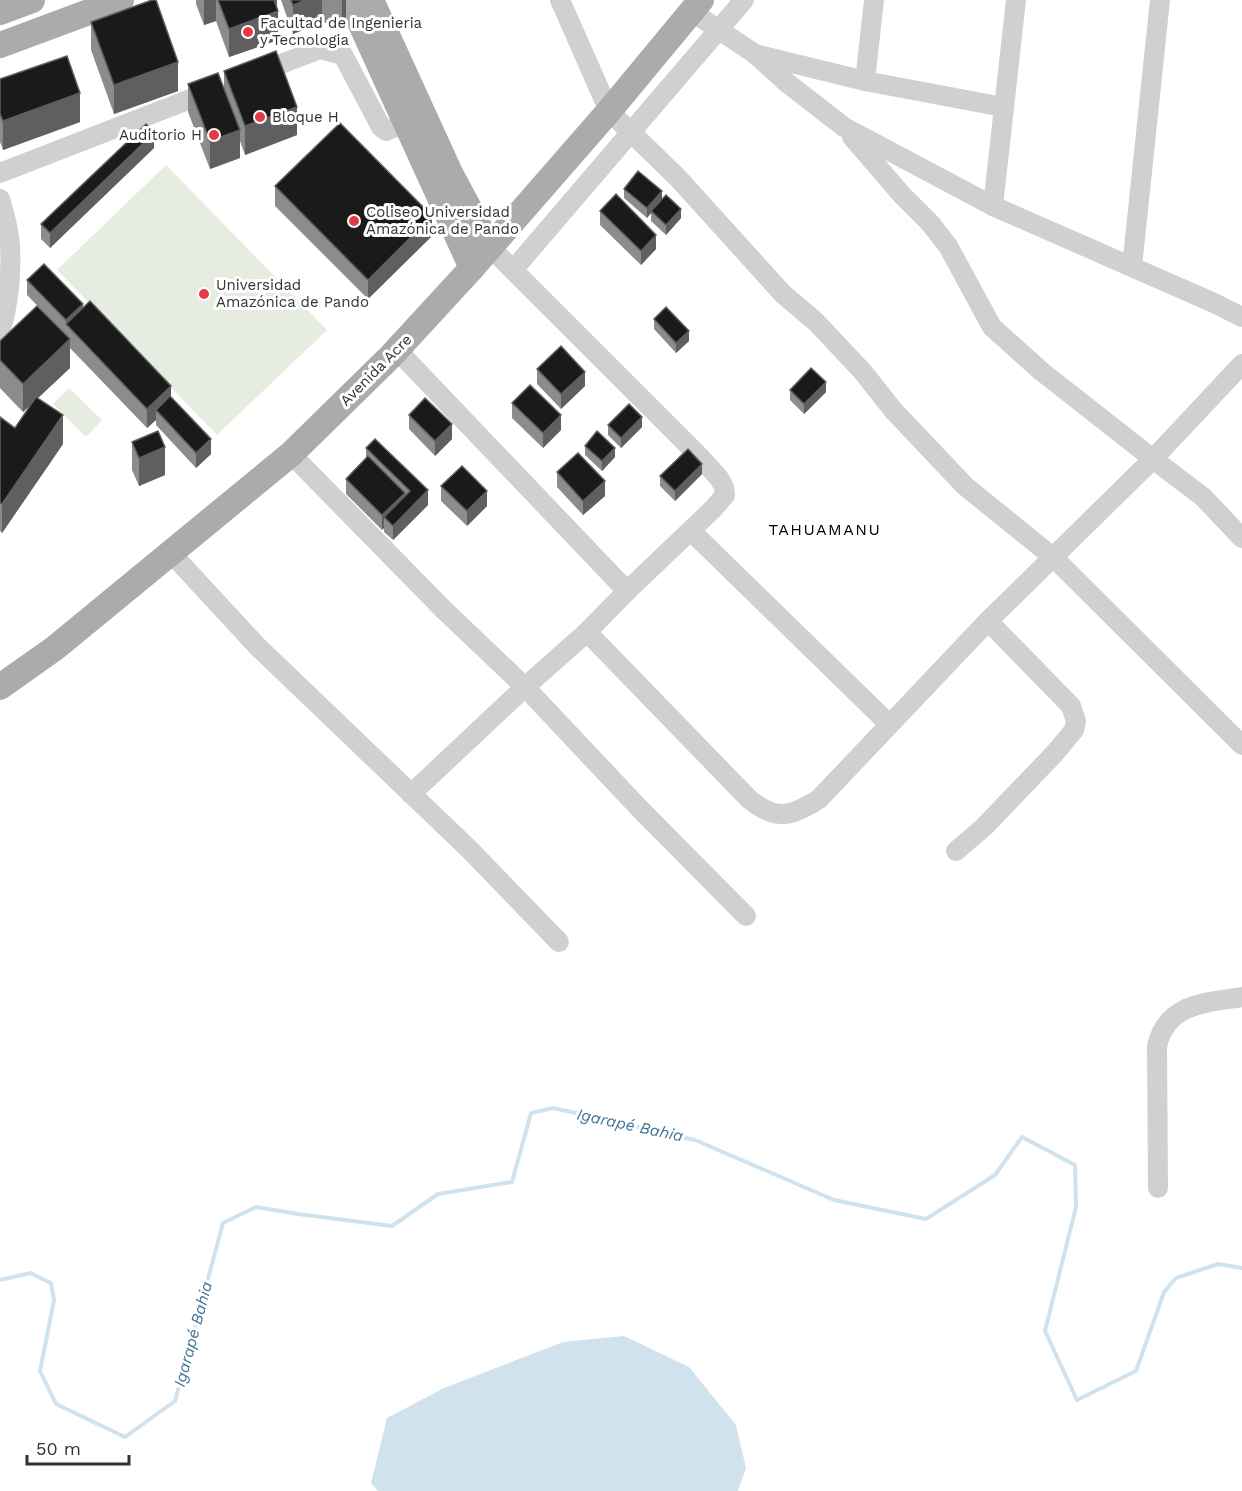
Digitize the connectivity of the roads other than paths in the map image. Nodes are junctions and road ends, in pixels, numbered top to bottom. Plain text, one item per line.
1 (32, 0) edge
2 (121, 0) edge
3 (350, 0) edge
4 (371, 0) edge
5 (560, 0) edge
6 (744, 0) edge
7 (874, 0) edge
8 (1016, 0) edge
9 (1160, 0) edge
10 (696, 6) edge
11 (0, 12) edge
12 (718, 30) junction
13 (0, 45) edge
14 (381, 45) junction
15 (755, 54) junction
16 (865, 81) junction
17 (1003, 107) junction
18 (609, 111) junction
19 (415, 120) junction
20 (844, 127) junction
21 (631, 132) junction
22 (0, 173) edge
23 (0, 199) edge
24 (993, 206) junction
25 (489, 246) junction
26 (1132, 267) junction
27 (472, 268) junction
28 (513, 270) junction
29 (1242, 317) edge
30 (0, 330) edge
31 (397, 350) junction
32 (1242, 364) edge
33 (291, 454) junction
34 (1153, 459) junction
35 (692, 532) junction
36 (1242, 538) edge
37 (171, 553) junction
38 (1054, 558) junction
39 (627, 591) junction
40 (988, 621) junction
41 (587, 632) junction
42 (0, 687) edge
43 (525, 687) junction
44 (889, 724) junction
45 (1242, 745) edge
46 (411, 794) junction
47 (956, 851) dead end
48 (746, 916) dead end
49 (559, 942) dead end
50 (1242, 997) edge
51 (1158, 1188) dead end

1 - 11 main road
2 - 13 main road
3 - 14 main road
4 - 14 main road
5 - 18 street
6 - 12 street
7 - 16 street
8 - 17 street
9 - 26 street
10 - 12 street
10 - 18 main road, Avenida Acre
12 - 15 street
12 - 21 street
14 - 19 main road
15 - 16 street
15 - 20 street
16 - 17 street
17 - 24 street
18 - 21 street
18 - 25 main road, Avenida Acre
19 - 22 street
19 - 25 main road
19 - 27 main road
20 - 24 street
20 - 34 street
21 - 28 street
21 - 38 street
23 - 30 street
24 - 26 street
25 - 27 main road, Avenida Acre
25 - 28 street
26 - 29 street
27 - 31 main road, Avenida Acre
28 - 35 street
31 - 33 main road, Avenida Acre
31 - 39 street
32 - 34 street
33 - 37 main road, Avenida Acre
33 - 43 street
34 - 36 street
34 - 38 street
35 - 39 street
35 - 44 street
37 - 42 main road, Avenida Acre
37 - 46 street
38 - 40 street
38 - 45 street
39 - 41 street
40 - 44 street
40 - 47 street
41 - 43 street
41 - 44 street
43 - 46 street
43 - 48 street
46 - 49 street
50 - 51 street

